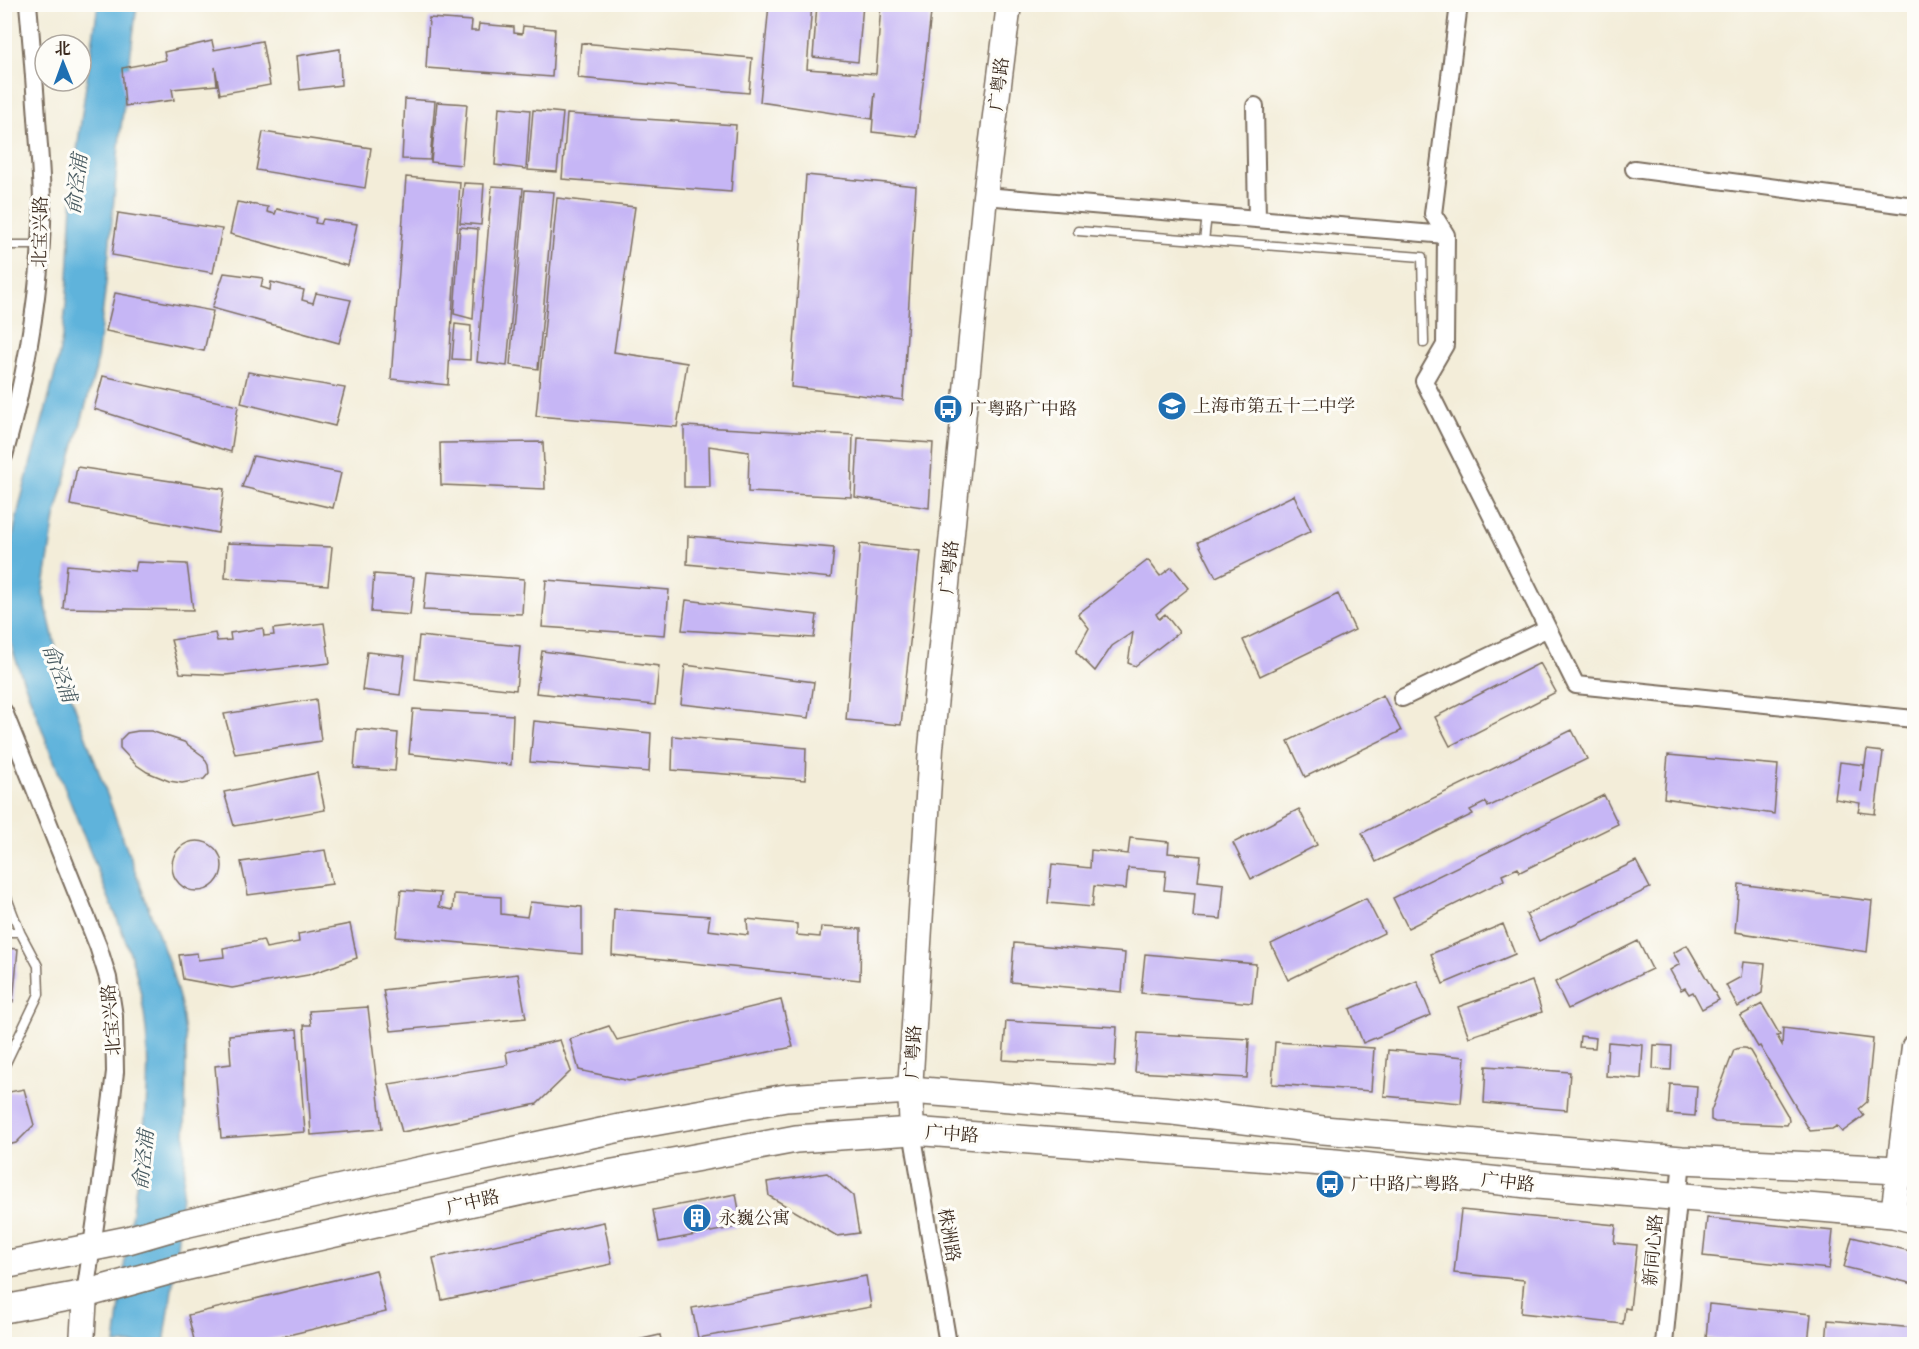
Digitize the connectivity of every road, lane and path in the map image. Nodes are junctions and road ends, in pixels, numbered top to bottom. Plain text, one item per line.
1 (28, 4) edge
2 (1009, 4) edge
3 (1459, 4) edge
4 (1255, 106) dead end
5 (1634, 169) dead end
6 (985, 196) junction
7 (1914, 206) edge
8 (1206, 215) junction
9 (1257, 219) junction
10 (1078, 231) dead end
11 (1446, 235) junction
12 (1204, 241) junction
13 (4, 244) edge
14 (41, 245) junction
15 (1424, 343) dead end
16 (4, 456) edge
17 (1546, 629) junction
18 (1402, 698) dead end
19 (4, 712) edge
20 (1914, 718) edge
21 (4, 890) edge
22 (4, 932) edge
23 (20, 932) junction
24 (1914, 1047) edge
25 (4, 1067) edge
26 (910, 1090) junction
27 (912, 1131) junction
28 (1682, 1160) junction
29 (1907, 1172) edge
30 (1678, 1196) junction
31 (1904, 1217) edge
32 (91, 1247) junction
33 (4, 1265) edge
34 (85, 1294) junction
35 (4, 1309) edge
36 (82, 1344) edge
37 (948, 1344) edge
38 (1664, 1344) edge

1 - 14 street, 北宝兴路
2 - 6 main road, 广粤路
3 - 11 street
4 - 9 street
5 - 7 street
6 - 8 street
6 - 26 main road, 广粤路
8 - 9 street
8 - 12 lane
9 - 11 street
10 - 12 lane
11 - 17 street
12 - 15 lane
13 - 14 lane
14 - 16 street, 北宝兴路
17 - 18 street
17 - 20 street
19 - 32 street, 北宝兴路
21 - 23 lane
22 - 23 lane
23 - 25 lane
24 - 29 main road
26 - 27 main road, 广粤路
26 - 28 main road, 广中路
26 - 32 main road, 广中路
27 - 30 main road, 广中路
27 - 34 main road, 广中路
27 - 37 street, 株洲路
28 - 29 main road, 广中路
28 - 30 street, 新同心路
29 - 31 main road
30 - 31 main road, 广中路
30 - 38 street, 新同心路
32 - 33 main road, 广中路
32 - 34 street, 北宝兴路
34 - 35 main road, 广中路
34 - 36 main road, 北宝兴路

